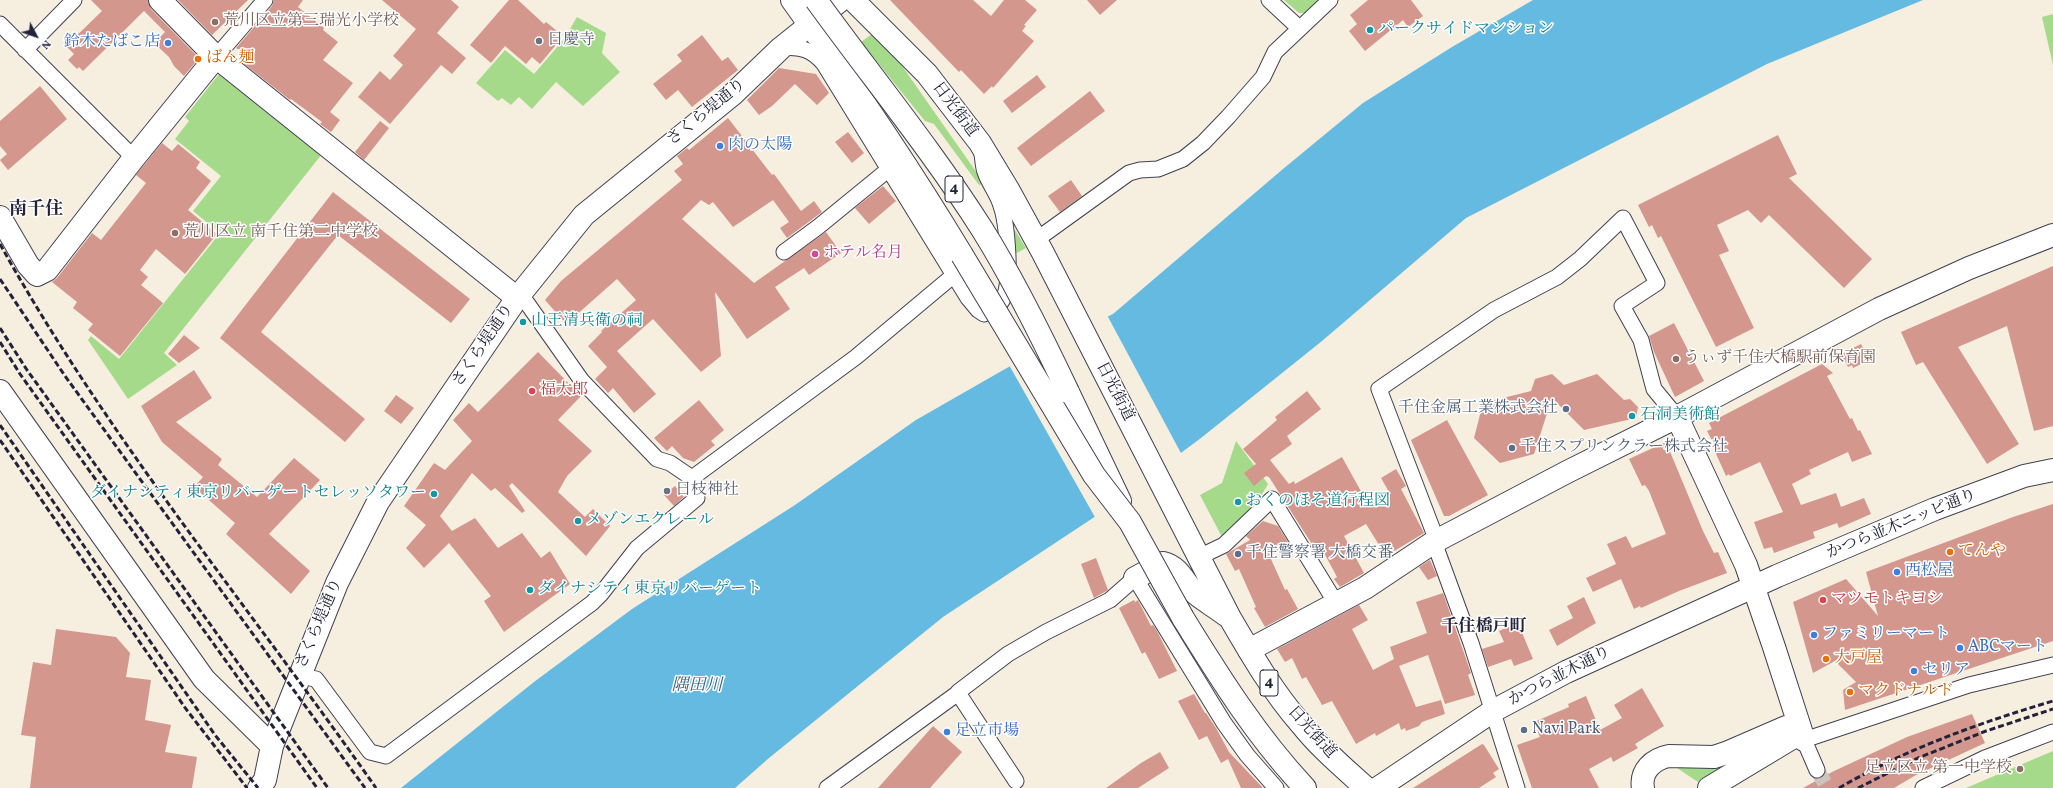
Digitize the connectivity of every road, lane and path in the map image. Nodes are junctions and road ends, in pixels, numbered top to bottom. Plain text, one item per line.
1 (74, 0) edge
2 (160, 0) edge
3 (265, 0) edge
4 (792, 0) edge
5 (816, 0) edge
6 (841, 0) edge
7 (853, 0) edge
8 (1269, 0) edge
9 (1330, 0) edge
10 (0, 24) edge
11 (810, 26) junction
12 (1301, 27) junction
13 (781, 48) junction
14 (25, 50) junction
15 (216, 57) junction
16 (980, 143) junction
17 (134, 158) junction
18 (889, 169) junction
19 (0, 217) edge
20 (2053, 235) edge
21 (1036, 240) junction
22 (784, 252) dead end
23 (954, 275) junction
24 (517, 298) junction
25 (0, 391) edge
26 (1677, 417) junction
27 (2053, 470) edge
28 (692, 478) junction
29 (1130, 522) junction
30 (1436, 542) junction
31 (1199, 557) junction
32 (1135, 578) junction
33 (1754, 587) junction
34 (1336, 603) junction
35 (1230, 618) junction
36 (1249, 650) junction
37 (2053, 665) edge
38 (298, 676) junction
39 (958, 693) junction
40 (1493, 711) junction
41 (2053, 732) edge
42 (1802, 735) junction
43 (272, 746) junction
44 (1817, 770) tunnel mouth
45 (1016, 781) dead end
46 (259, 788) edge
47 (827, 788) edge
48 (1276, 788) edge
49 (1305, 788) edge
50 (1366, 788) edge
51 (1378, 788) edge
52 (1517, 788) edge
53 (1643, 788) edge
54 (1709, 788) edge
55 (1923, 788) edge

1 - 14 street
2 - 15 main road
3 - 15 street
4 - 11 main road, 4
5 - 29 main road, 4, bridge
6 - 11 main road, さくら堤通り
7 - 16 main road, 日光街道 / 4
8 - 12 street
9 - 12 street
10 - 14 street
11 - 13 main road, さくら堤通り
11 - 29 main road, 4, bridge
12 - 21 street
13 - 18 street
13 - 24 main road, さくら堤通り
14 - 17 street
15 - 17 main road
15 - 24 main road
16 - 21 main road, 日光街道 / 4
16 - 23 street
17 - 19 main road
18 - 22 street
18 - 23 street
20 - 26 main road
21 - 31 main road, 日光街道 / 4
23 - 28 street
24 - 28 street
24 - 38 main road, さくら堤通り
25 - 43 main road
26 - 30 main road
26 - 30 street
26 - 33 main road
27 - 33 main road, かつら並木ニッピ通り
28 - 38 street
29 - 49 main road, 4, bridge
30 - 34 main road
30 - 40 street
31 - 34 street
31 - 35 main road, 日光街道 / 4
32 - 35 main road
32 - 39 street
32 - 48 street
33 - 40 main road, かつら並木通り
33 - 42 main road
34 - 36 main road
35 - 36 main road, 日光街道 / 4
36 - 50 main road, 日光街道 / 4
37 - 42 street
38 - 43 main road, さくら堤通り
39 - 45 street
39 - 47 street
40 - 51 main road, かつら並木通り
40 - 52 street
41 - 55 street
42 - 44 street
42 - 53 main road
42 - 54 main road
43 - 46 main road, さくら堤通り

